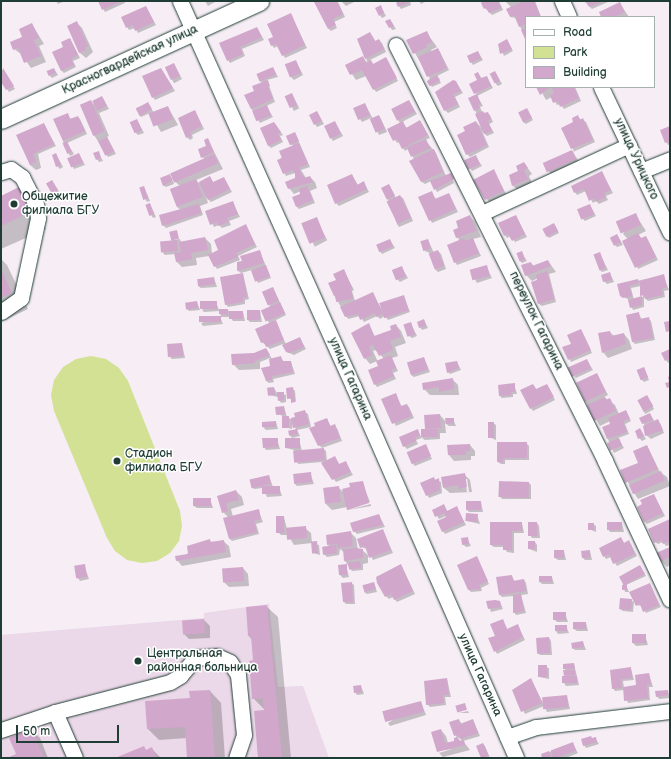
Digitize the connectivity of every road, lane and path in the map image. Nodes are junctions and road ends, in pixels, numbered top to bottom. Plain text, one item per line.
1 (180, 1) edge
2 (259, 1) edge
3 (562, 1) edge
4 (569, 16) edge
5 (193, 30) junction
6 (396, 45) dead end
7 (601, 88) edge
8 (1, 119) edge
9 (628, 145) junction
10 (670, 158) edge
11 (641, 171) junction
12 (1, 172) edge
13 (482, 213) junction
14 (670, 232) edge
15 (1, 312) edge
16 (670, 600) edge
17 (670, 710) edge
18 (55, 712) junction
19 (1, 730) edge
20 (507, 737) junction
21 (75, 758) edge
22 (236, 758) edge
23 (516, 758) edge

1 - 5 street, улица Гагарина
2 - 5 main road, Красногвардейская улица
3 - 4 street
5 - 8 main road, Красногвардейская улица
5 - 20 street, улица Гагарина
6 - 13 street, переулок Гагарина
7 - 9 street, улица Урицкого
9 - 11 street, улица Урицкого
9 - 13 street
10 - 11 street
11 - 14 street, улица Урицкого
12 - 15 street
13 - 16 street, переулок Гагарина
17 - 20 street
18 - 19 street
18 - 21 street
18 - 22 street
20 - 23 street, улица Гагарина

